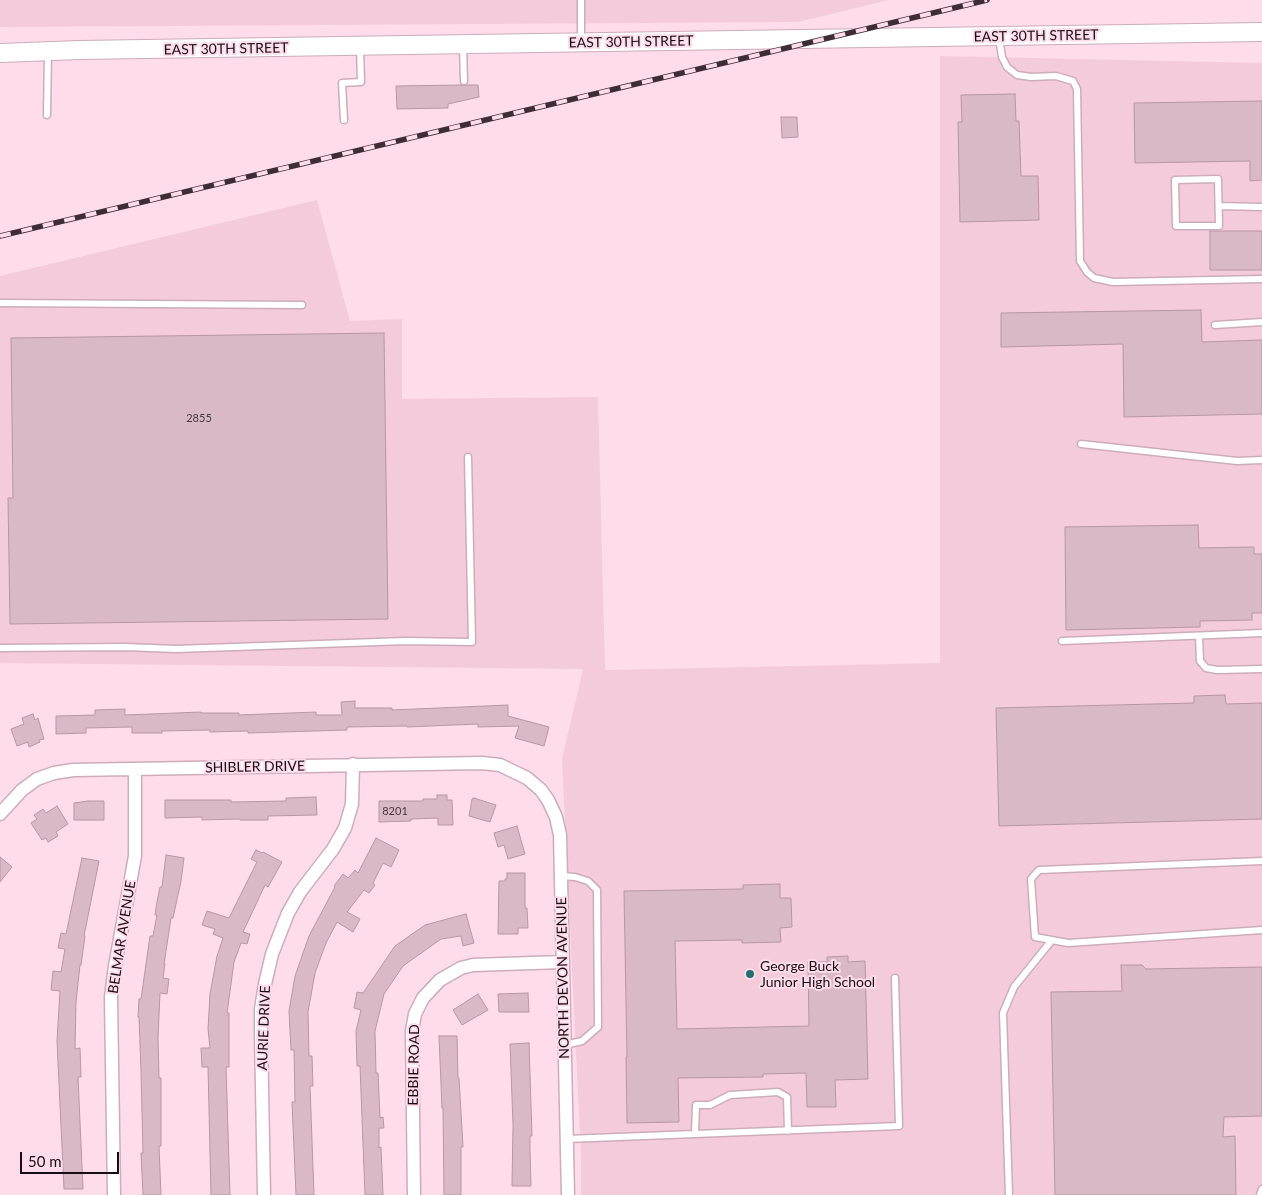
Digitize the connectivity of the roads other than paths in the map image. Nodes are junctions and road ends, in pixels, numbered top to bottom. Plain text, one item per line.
1 (581, 0) edge
2 (1262, 32) edge
3 (999, 37) junction
4 (581, 43) junction
5 (463, 45) junction
6 (360, 47) junction
7 (48, 52) junction
8 (0, 53) edge
9 (464, 81) dead end
10 (47, 115) dead end
11 (344, 120) dead end
12 (1219, 206) junction
13 (1262, 207) edge
14 (1262, 279) edge
15 (0, 303) edge
16 (302, 305) dead end
17 (1262, 322) edge
18 (1215, 325) dead end
19 (1081, 444) dead end
20 (468, 457) dead end
21 (1262, 460) edge
22 (1262, 633) edge
23 (1199, 636) junction
24 (1062, 641) dead end
25 (0, 648) edge
26 (1262, 669) edge
27 (353, 764) junction
28 (135, 769) junction
29 (522, 775) joint
30 (0, 814) edge
31 (1262, 861) edge
32 (561, 876) junction
33 (1262, 930) edge
34 (1052, 940) junction
35 (563, 962) junction
36 (895, 978) dead end
37 (565, 1045) junction
38 (788, 1131) junction
39 (695, 1134) junction
40 (567, 1139) junction
41 (1262, 1189) edge
42 (114, 1195) edge
43 (264, 1195) edge
44 (414, 1195) edge
45 (568, 1195) edge
46 (1010, 1195) edge
47 (1260, 1195) edge

1 - 4 lane
2 - 3 main road, EAST 30TH STREET
3 - 4 main road, EAST 30TH STREET
3 - 14 lane
4 - 5 main road, EAST 30TH STREET
5 - 6 main road, EAST 30TH STREET
5 - 9 lane
6 - 7 main road, EAST 30TH STREET
6 - 11 lane
7 - 8 main road, EAST 30TH STREET
7 - 10 lane
12 - 12 lane
12 - 13 lane
15 - 16 lane
17 - 18 lane
19 - 21 lane
20 - 25 lane
22 - 23 lane
23 - 24 lane
23 - 26 lane
27 - 28 street, SHIBLER DRIVE
27 - 29 street, SHIBLER DRIVE
27 - 43 street, AURIE DRIVE
28 - 30 street, SHIBLER DRIVE
28 - 42 street, BELMAR AVENUE
29 - 32 street, NORTH DEVON AVENUE
31 - 34 lane
32 - 35 street, NORTH DEVON AVENUE
32 - 37 lane
33 - 34 lane
34 - 46 lane
35 - 37 street, NORTH DEVON AVENUE
35 - 44 street, EBBIE ROAD
36 - 38 lane
37 - 40 street, NORTH DEVON AVENUE
38 - 39 lane
38 - 39 lane
39 - 40 lane
40 - 45 street, NORTH DEVON AVENUE
41 - 47 lane

